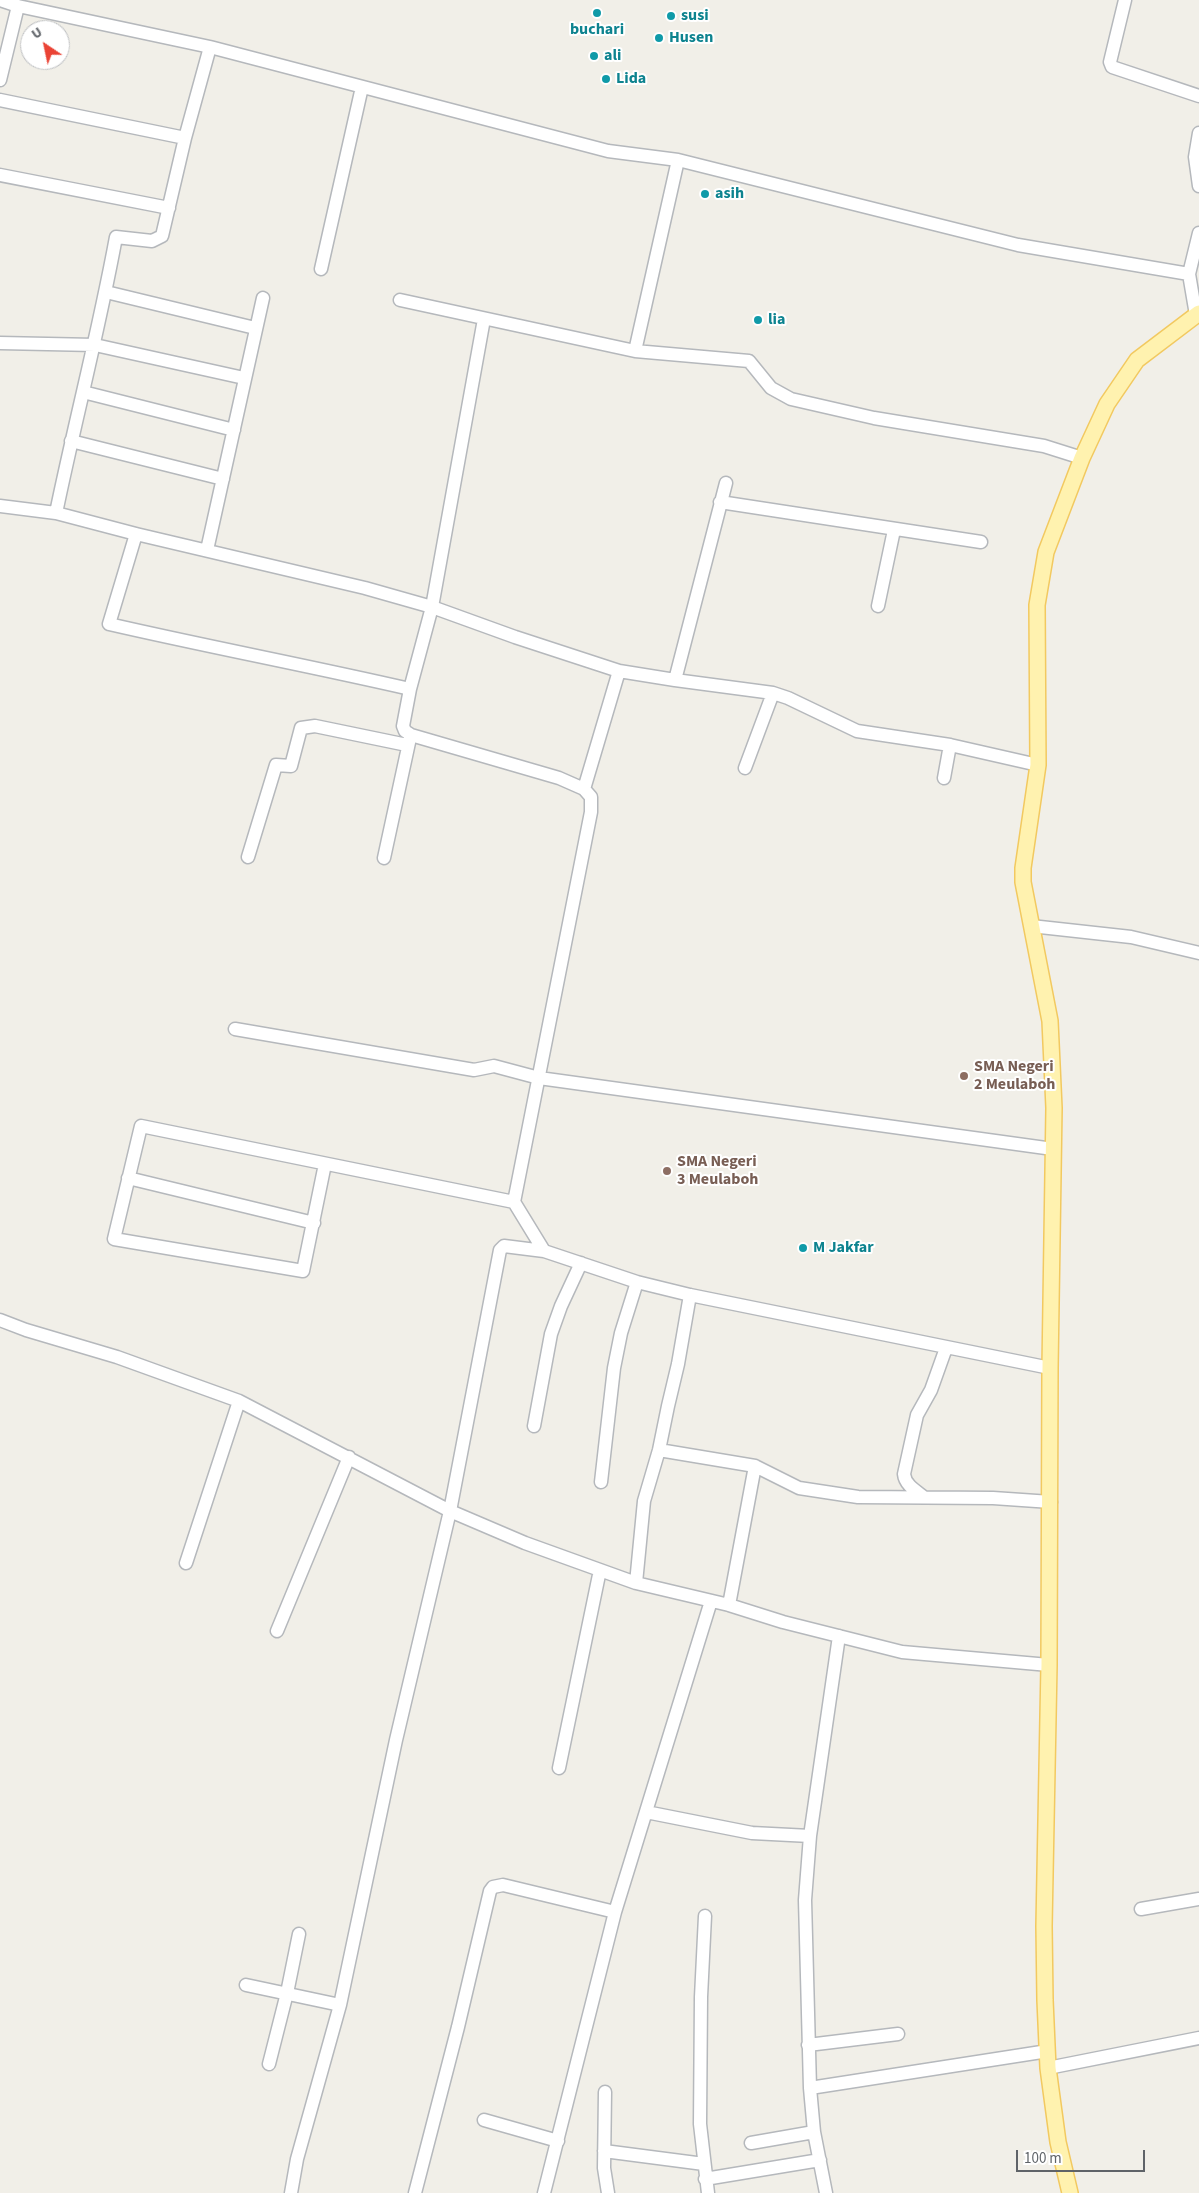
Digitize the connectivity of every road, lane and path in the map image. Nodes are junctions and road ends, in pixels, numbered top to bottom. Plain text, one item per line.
1 (0, 0) edge
2 (1125, 0) edge
3 (18, 6) junction
4 (210, 47) junction
5 (0, 80) edge
6 (362, 86) junction
7 (1199, 96) edge
8 (0, 100) edge
9 (1199, 133) edge
10 (185, 138) junction
11 (678, 160) junction
12 (0, 175) edge
13 (1199, 186) edge
14 (169, 208) junction
15 (1199, 233) edge
16 (321, 269) dead end
17 (1189, 274) junction
18 (106, 292) junction
19 (263, 298) dead end
20 (400, 300) dead end
21 (1198, 314) edge
22 (484, 319) junction
23 (255, 328) junction
24 (0, 342) edge
25 (95, 345) junction
26 (635, 351) junction
27 (244, 378) junction
28 (83, 392) junction
29 (234, 430) junction
30 (71, 440) junction
31 (1082, 458) junction
32 (223, 479) junction
33 (726, 483) dead end
34 (720, 502) junction
35 (0, 506) edge
36 (56, 513) junction
37 (894, 530) junction
38 (136, 534) junction
39 (981, 542) dead end
40 (207, 550) junction
41 (878, 606) dead end
42 (432, 607) junction
43 (619, 671) junction
44 (675, 680) junction
45 (410, 689) junction
46 (773, 693) junction
47 (409, 740) junction
48 (950, 746) junction
49 (1038, 765) junction
50 (746, 768) dead end
51 (944, 778) dead end
52 (584, 789) junction
53 (248, 857) dead end
54 (384, 858) dead end
55 (1032, 926) junction
56 (1199, 953) edge
57 (235, 1029) dead end
58 (539, 1078) junction
59 (1053, 1149) junction
60 (325, 1164) junction
61 (128, 1178) junction
62 (514, 1202) junction
63 (314, 1224) junction
64 (544, 1251) junction
65 (581, 1263) junction
66 (637, 1282) junction
67 (690, 1295) junction
68 (0, 1320) edge
69 (946, 1348) junction
70 (1050, 1368) junction
71 (239, 1401) junction
72 (534, 1426) dead end
73 (659, 1450) junction
74 (349, 1456) junction
75 (755, 1466) junction
76 (601, 1482) dead end
77 (924, 1497) junction
78 (1051, 1502) junction
79 (450, 1511) junction
80 (186, 1563) dead end
81 (600, 1570) junction
82 (636, 1583) junction
83 (711, 1601) junction
84 (728, 1605) junction
85 (277, 1631) dead end
86 (839, 1636) junction
87 (1049, 1665) junction
88 (559, 1768) dead end
89 (646, 1812) junction
90 (810, 1836) junction
91 (1199, 1899) edge
92 (1140, 1909) dead end
93 (615, 1912) junction
94 (705, 1916) dead end
95 (299, 1934) dead end
96 (246, 1985) dead end
97 (287, 1993) junction
98 (340, 2005) junction
99 (898, 2034) dead end
100 (1199, 2038) edge
101 (808, 2045) junction
102 (1048, 2051) junction
103 (269, 2064) dead end
104 (1048, 2068) junction
105 (810, 2088) junction
106 (605, 2092) dead end
107 (484, 2120) dead end
108 (814, 2132) junction
109 (558, 2141) junction
110 (751, 2143) dead end
111 (604, 2151) junction
112 (820, 2160) junction
113 (704, 2164) junction
114 (705, 2179) junction
115 (291, 2193) edge
116 (416, 2193) edge
117 (544, 2193) edge
118 (608, 2193) edge
119 (708, 2193) edge
120 (826, 2193) edge
121 (1070, 2193) edge

1 - 3 street
2 - 7 street
3 - 4 street
3 - 5 street
4 - 6 street
4 - 10 street
6 - 11 street
6 - 16 street
8 - 10 street
9 - 13 street
10 - 14 street
11 - 17 street
11 - 26 street
12 - 14 street
14 - 18 street
15 - 17 street
17 - 21 street
18 - 23 street
18 - 25 street
19 - 23 street
20 - 22 street
21 - 31 main road
22 - 26 street
22 - 42 street
23 - 27 street
24 - 25 street
25 - 27 street
25 - 28 street
26 - 31 street
27 - 29 street
28 - 29 street
28 - 30 street
29 - 32 street
30 - 32 street
30 - 36 street
31 - 49 main road
32 - 40 street
33 - 34 street
34 - 37 street
34 - 44 street
35 - 36 street
36 - 38 street
37 - 39 street
37 - 41 street
38 - 40 street
38 - 45 street
40 - 42 street
42 - 43 street
42 - 45 street
43 - 44 street
43 - 52 street
44 - 46 street
45 - 47 street
46 - 48 street
46 - 50 street
47 - 52 street
47 - 53 street
47 - 54 street
48 - 49 street
48 - 51 street
49 - 55 main road
52 - 58 street
55 - 56 street
55 - 59 main road
57 - 58 street
58 - 59 street
58 - 62 street
59 - 70 main road
60 - 61 street
60 - 62 street
60 - 63 street
61 - 63 street
61 - 63 street
62 - 64 street
64 - 65 street
64 - 79 street
65 - 66 street
65 - 72 street
66 - 67 street
66 - 76 street
67 - 69 street
67 - 73 street
68 - 71 street
69 - 70 street
69 - 77 street
70 - 78 main road
71 - 74 street
71 - 80 street
73 - 75 street
73 - 82 street
74 - 79 street
74 - 85 street
75 - 77 street
75 - 84 street
77 - 78 street
78 - 87 main road
79 - 81 street
79 - 98 street
81 - 82 street
81 - 88 street
82 - 83 street
83 - 84 street
83 - 89 street
84 - 86 street
86 - 87 street
86 - 90 street
87 - 102 main road
89 - 90 street
89 - 93 street
90 - 101 street
91 - 92 street
93 - 109 street
93 - 116 street
94 - 113 street
95 - 97 street
96 - 97 street
97 - 98 street
97 - 103 street
98 - 115 street
99 - 101 street
100 - 104 street
101 - 105 street
102 - 104 main road
102 - 105 street
104 - 121 main road
105 - 108 street
106 - 111 street
107 - 109 street
108 - 110 street
108 - 112 street
109 - 117 street
111 - 113 street
111 - 118 street
112 - 114 street
112 - 120 street
113 - 114 street
114 - 119 street

